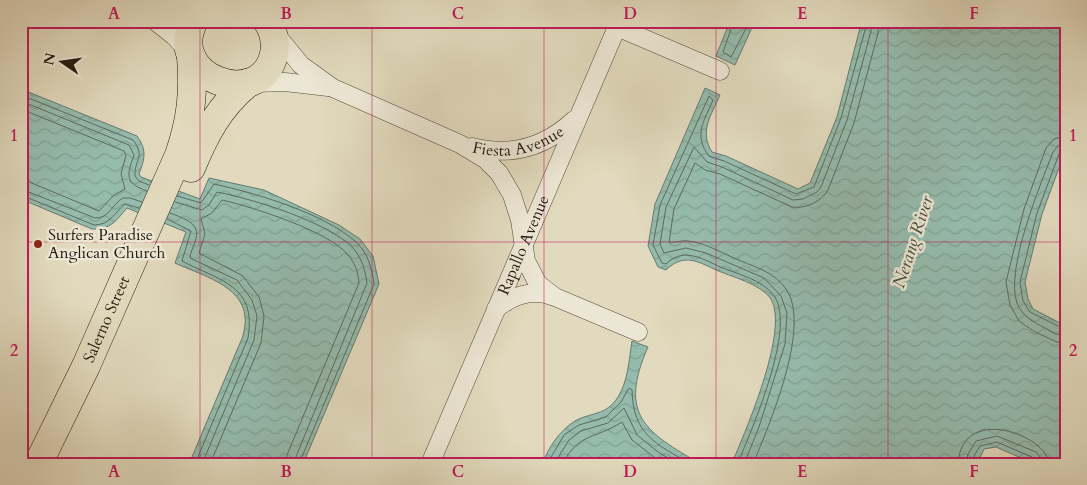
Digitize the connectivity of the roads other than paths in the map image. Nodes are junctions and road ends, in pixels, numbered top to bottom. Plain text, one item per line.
1 (155, 21) edge
2 (194, 21) edge
3 (270, 25) edge
4 (191, 55) junction
5 (720, 71) dead end
6 (249, 83) junction
7 (333, 88) junction
8 (578, 116) junction
9 (452, 140) junction
10 (174, 187) junction
11 (522, 246) junction
12 (555, 297) junction
13 (496, 309) junction
14 (638, 332) dead end
15 (92, 369) junction
16 (38, 464) edge
17 (59, 464) edge
18 (430, 464) edge

1 - 4 street
2 - 4 main road, Salerno Street
3 - 6 main road, Salerno Street
3 - 7 street, Fiesta Avenue
4 - 6 main road
4 - 10 main road, Salerno Street
5 - 8 street, Rapallo Avenue
6 - 7 street, Fiesta Avenue
6 - 10 main road, Salerno Street
7 - 9 street, Fiesta Avenue
8 - 9 street, Fiesta Avenue
8 - 11 street, Rapallo Avenue
9 - 11 street, Fiesta Avenue
10 - 15 main road, Salerno Street
11 - 12 street, Fiesta Avenue
11 - 13 street, Rapallo Avenue
12 - 13 street
12 - 14 street
13 - 18 street, Rapallo Avenue
15 - 16 main road, Salerno Street
15 - 17 main road, Salerno Street

